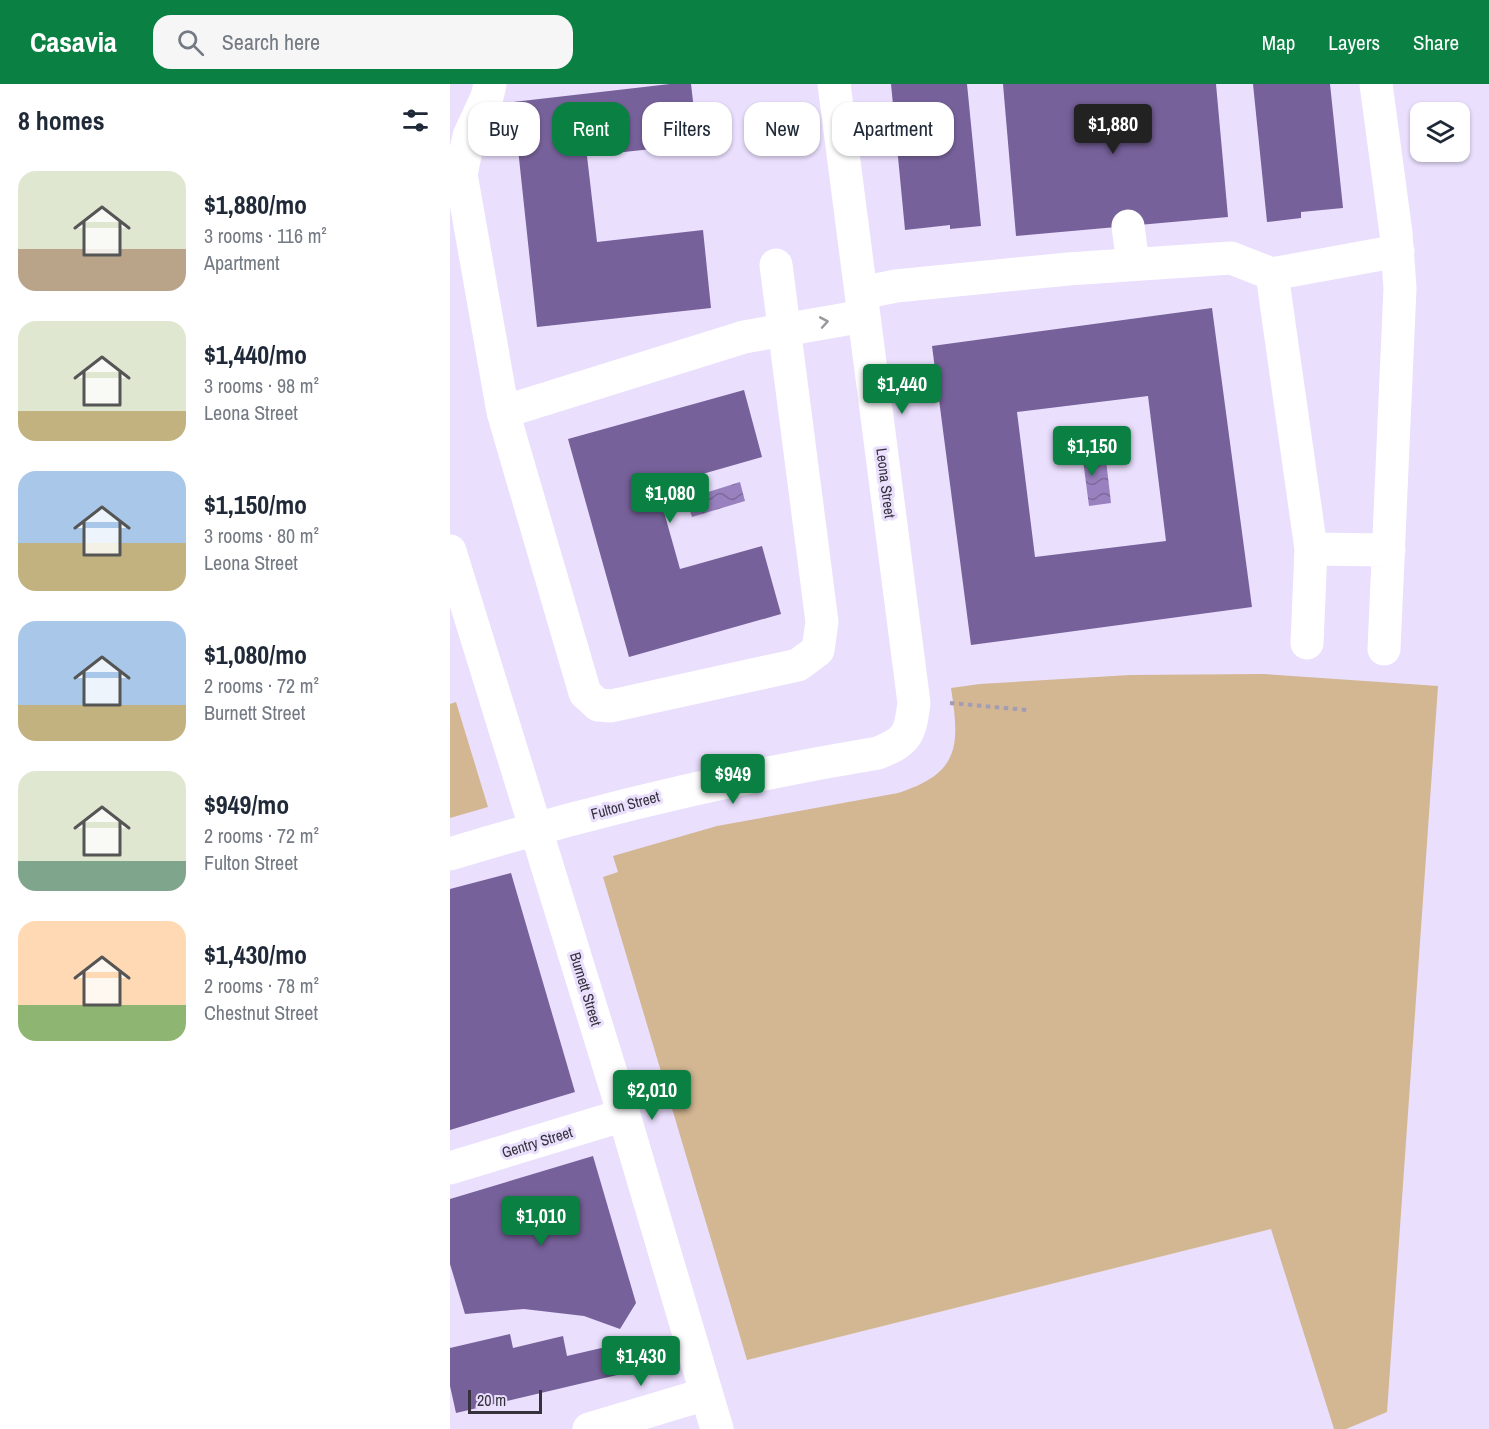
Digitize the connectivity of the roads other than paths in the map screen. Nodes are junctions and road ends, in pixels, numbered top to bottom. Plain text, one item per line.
1 (490, 84) edge
2 (834, 84) edge
3 (1376, 84) edge
4 (1128, 226) dead end
5 (1398, 251) junction
6 (1133, 264) junction
7 (776, 266) dead end
8 (1272, 274) junction
9 (862, 304) junction
10 (784, 328) junction
11 (504, 412) junction
12 (1311, 549) junction
13 (1389, 550) junction
14 (450, 551) edge
15 (1307, 643) dead end
16 (1384, 649) dead end
17 (905, 738) joint
18 (537, 829) junction
19 (450, 854) edge
20 (624, 1115) junction
21 (450, 1168) edge
22 (706, 1394) junction
23 (589, 1429) edge
24 (717, 1429) edge

1 - 11 street
2 - 9 street, Leona Street
3 - 5 street
4 - 6 street
5 - 8 street
5 - 13 street
6 - 8 street
6 - 9 street
7 - 10 street
8 - 12 street
10 -> 9 street
9 - 17 street, Leona Street
10 - 11 street
10 - 11 street
12 - 13 street
12 - 15 street
13 - 16 street
14 - 18 street, Burnett Street
17 - 18 street, Fulton Street
18 - 19 street, Fulton Street
18 - 20 street, Burnett Street
20 - 21 street, Gentry Street
20 - 22 street, Burnett Street
22 - 23 street
22 - 24 street, Burnett Street

